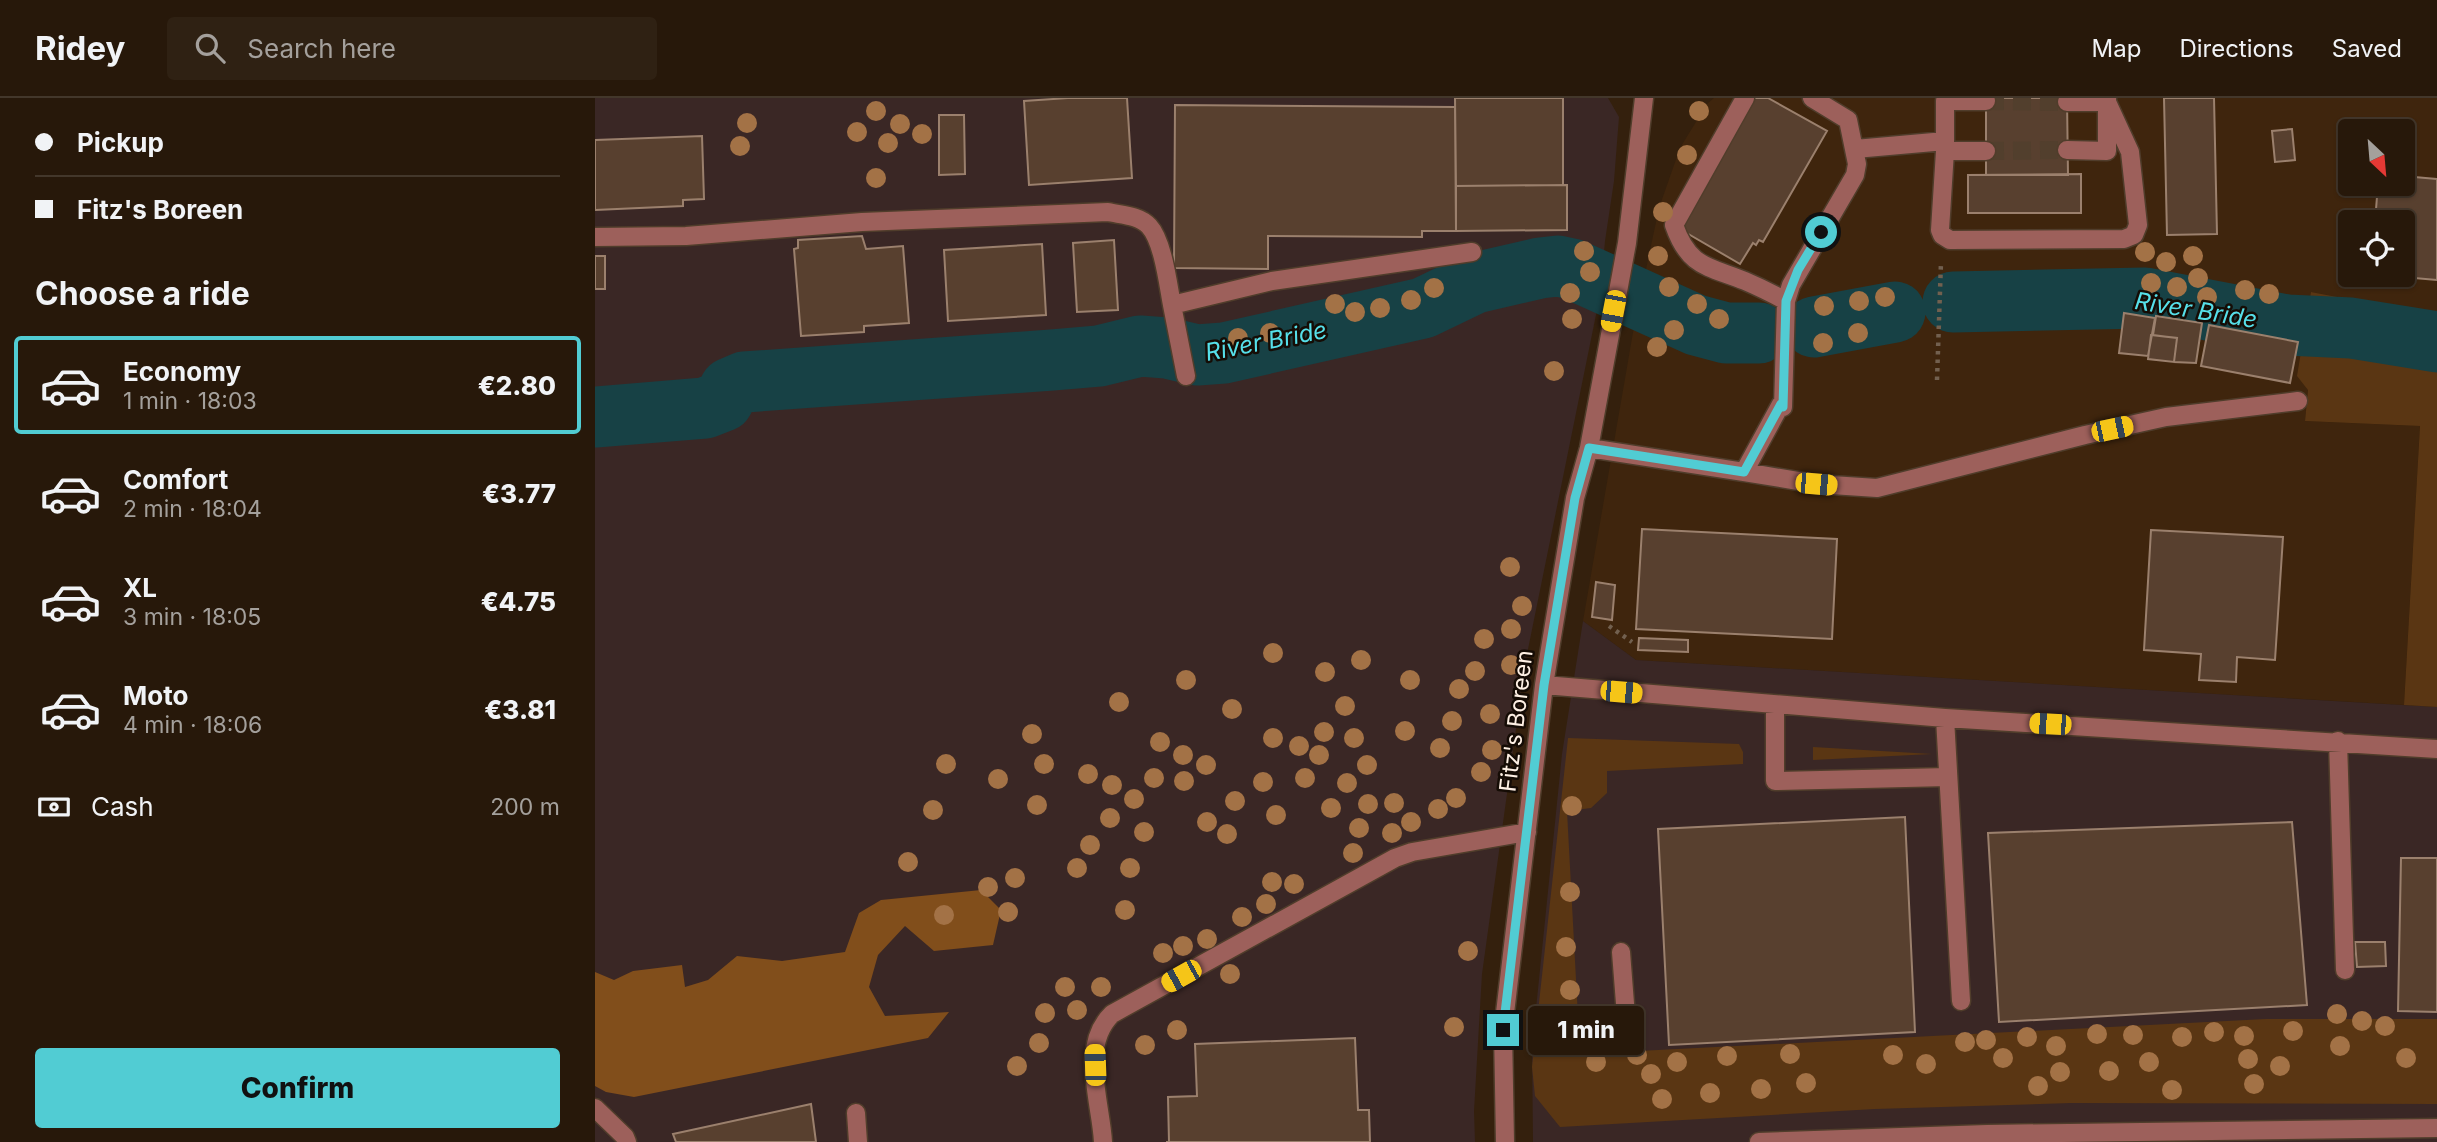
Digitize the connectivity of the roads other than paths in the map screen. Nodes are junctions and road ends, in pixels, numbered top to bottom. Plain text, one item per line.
1 (1644, 98) edge
2 (1745, 98) edge
3 (1812, 98) edge
4 (1945, 100) edge
5 (2107, 100) edge
6 (1986, 101) dead end
7 (2067, 102) dead end
8 (1945, 146) junction
9 (1855, 149) junction
10 (2067, 150) tunnel mouth
11 (1986, 151) tunnel mouth
12 (595, 237) edge
13 (1472, 252) dead end
14 (1786, 301) junction
15 (1172, 305) junction
16 (1185, 376) dead end
17 (2298, 401) dead end
18 (1589, 448) junction
19 (1744, 472) junction
20 (1544, 685) junction
21 (1775, 705) junction
22 (1945, 718) junction
23 (2338, 741) junction
24 (2437, 749) edge
25 (1948, 777) junction
26 (1527, 832) junction
27 (1621, 952) dead end
28 (2345, 970) dead end
29 (1961, 1001) dead end
30 (1627, 1029) dead end
31 (595, 1108) edge
32 (856, 1113) dead end
33 (2437, 1128) edge
34 (2083, 1137) edge
35 (627, 1142) edge
36 (858, 1142) edge
37 (1103, 1142) edge
38 (1505, 1142) edge
39 (1759, 1142) edge

1 - 18 street, Fitz's Boreen
2 - 14 street
3 - 9 street
4 - 6 street
4 - 8 street
5 - 7 street
5 - 8 street
5 - 10 street
8 - 9 street
8 - 11 street
9 - 14 street
12 - 15 street
13 - 15 street
14 - 19 street
15 - 16 street
17 - 19 street
18 - 19 street
18 - 20 street, Fitz's Boreen
20 - 21 street
20 - 26 street, Fitz's Boreen
21 - 22 street
21 - 25 street
22 - 23 street
22 - 25 street
23 - 24 street
23 - 28 street
25 - 29 street
26 - 37 street
26 - 38 street, Fitz's Boreen
27 - 30 street
31 - 35 street
32 - 36 street
33 - 34 street
34 - 39 street

